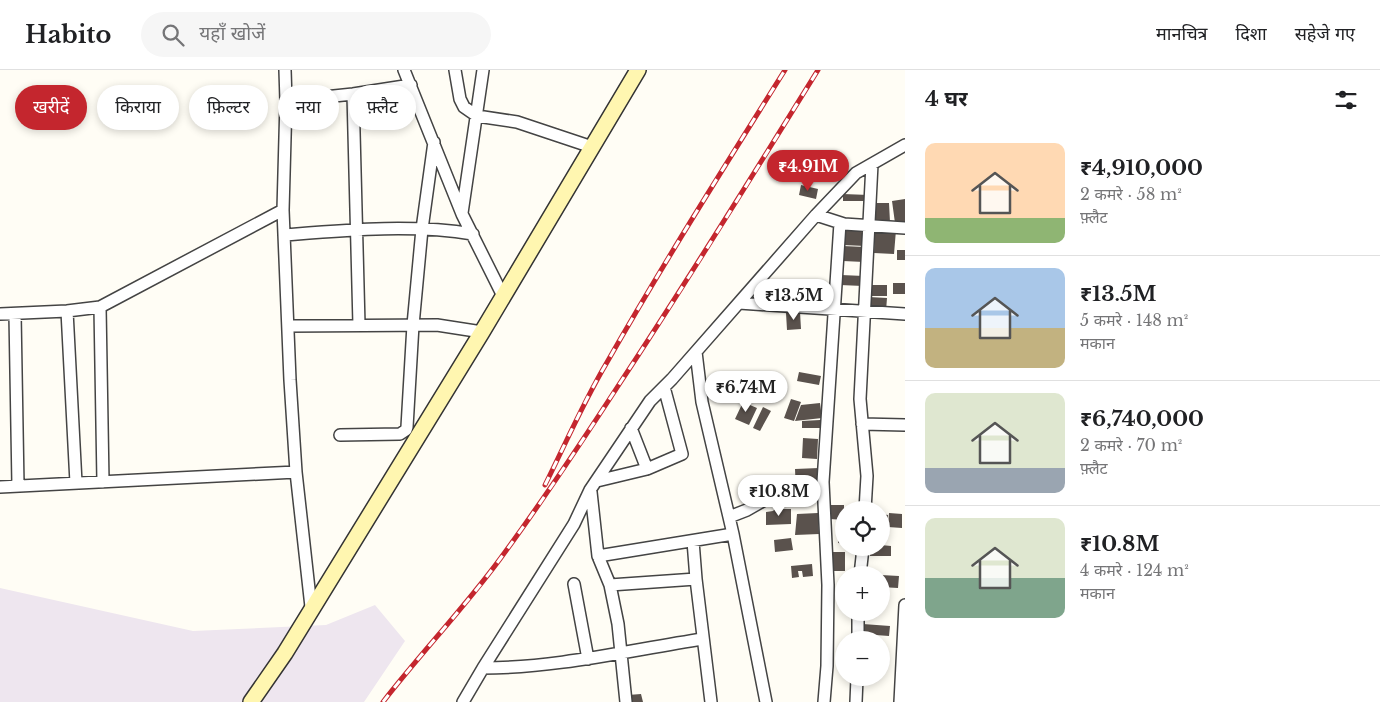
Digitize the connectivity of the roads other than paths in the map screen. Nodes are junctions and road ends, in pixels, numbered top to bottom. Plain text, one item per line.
1 (285, 70) edge
2 (404, 70) edge
3 (455, 70) edge
4 (483, 70) edge
5 (638, 70) edge
6 (285, 85) edge
7 (411, 85) edge
8 (416, 97) edge
9 (477, 116) junction
10 (285, 130) edge
11 (354, 130) edge
12 (434, 142) junction
13 (905, 144) edge
14 (592, 147) junction
15 (872, 164) junction
16 (283, 210) junction
17 (462, 214) junction
18 (816, 215) junction
19 (840, 223) junction
20 (868, 226) junction
21 (905, 228) edge
22 (357, 229) junction
23 (422, 229) junction
24 (456, 231) junction
25 (473, 234) junction
26 (284, 235) junction
27 (503, 296) junction
28 (738, 303) junction
29 (100, 307) junction
30 (833, 309) junction
31 (864, 311) junction
32 (67, 312) junction
33 (0, 314) edge
34 (15, 314) junction
35 (905, 314) edge
36 (359, 325) junction
37 (413, 325) junction
38 (288, 326) junction
39 (482, 332) junction
40 (696, 352) junction
41 (664, 387) junction
42 (862, 424) junction
43 (905, 425) edge
44 (631, 428) junction
45 (340, 435) dead end
46 (647, 469) junction
47 (296, 472) junction
48 (103, 482) junction
49 (76, 483) junction
50 (594, 485) junction
51 (18, 486) junction
52 (0, 487) edge
53 (768, 498) dead end
54 (866, 501) edge
55 (729, 517) junction
56 (733, 534) junction
57 (693, 541) junction
58 (598, 556) junction
59 (696, 579) junction
60 (574, 584) dead end
61 (610, 585) junction
62 (905, 605) edge
63 (312, 607) junction
64 (703, 639) junction
65 (621, 652) junction
66 (588, 659) junction
67 (483, 668) junction
68 (856, 686) edge
69 (251, 702) edge
70 (463, 702) edge
71 (626, 702) edge
72 (711, 702) edge
73 (766, 702) edge
74 (824, 702) edge
75 (856, 702) edge
76 (900, 702) edge

1 - 6 street
2 - 7 street
3 - 9 street
4 - 9 street
5 - 14 street
8 - 12 street
9 - 14 street
9 - 17 street
10 - 16 street
11 - 22 street
12 - 17 street
12 - 23 street
13 - 15 street
14 - 27 street
15 - 18 street
15 - 20 street
16 - 26 street
16 - 29 street
17 - 24 street
17 - 25 street
18 - 19 street
18 - 28 street
19 - 20 street
19 - 30 street
20 - 21 street
20 - 31 street
22 - 23 street
22 - 26 street
22 - 36 street
23 - 24 street
23 - 37 street
24 - 25 street
25 - 27 street
26 - 38 street
27 - 39 street
28 - 30 street
28 - 40 street
29 - 32 street
29 - 48 street
30 - 31 street
30 - 74 street
31 - 35 street
31 - 42 street
32 - 34 street
32 - 49 street
33 - 34 street
34 - 51 street
36 - 37 street
36 - 38 street
37 - 39 street
37 - 45 street
38 - 47 street
39 - 63 street
40 - 41 street
40 - 55 street
41 - 44 street
41 - 46 street
42 - 43 street
42 - 54 street
44 - 46 street
44 - 50 street
46 - 50 street
47 - 48 street
47 - 63 street
48 - 49 street
49 - 51 street
50 - 58 street
50 - 67 street
51 - 52 street
53 - 55 street
55 - 56 street
56 - 57 street
56 - 73 street
57 - 58 street
57 - 59 street
58 - 61 street
59 - 61 street
59 - 64 street
60 - 66 street
61 - 65 street
62 - 76 street
63 - 69 street
64 - 65 street
64 - 72 street
65 - 66 street
65 - 71 street
66 - 67 street
67 - 70 street
68 - 75 street

